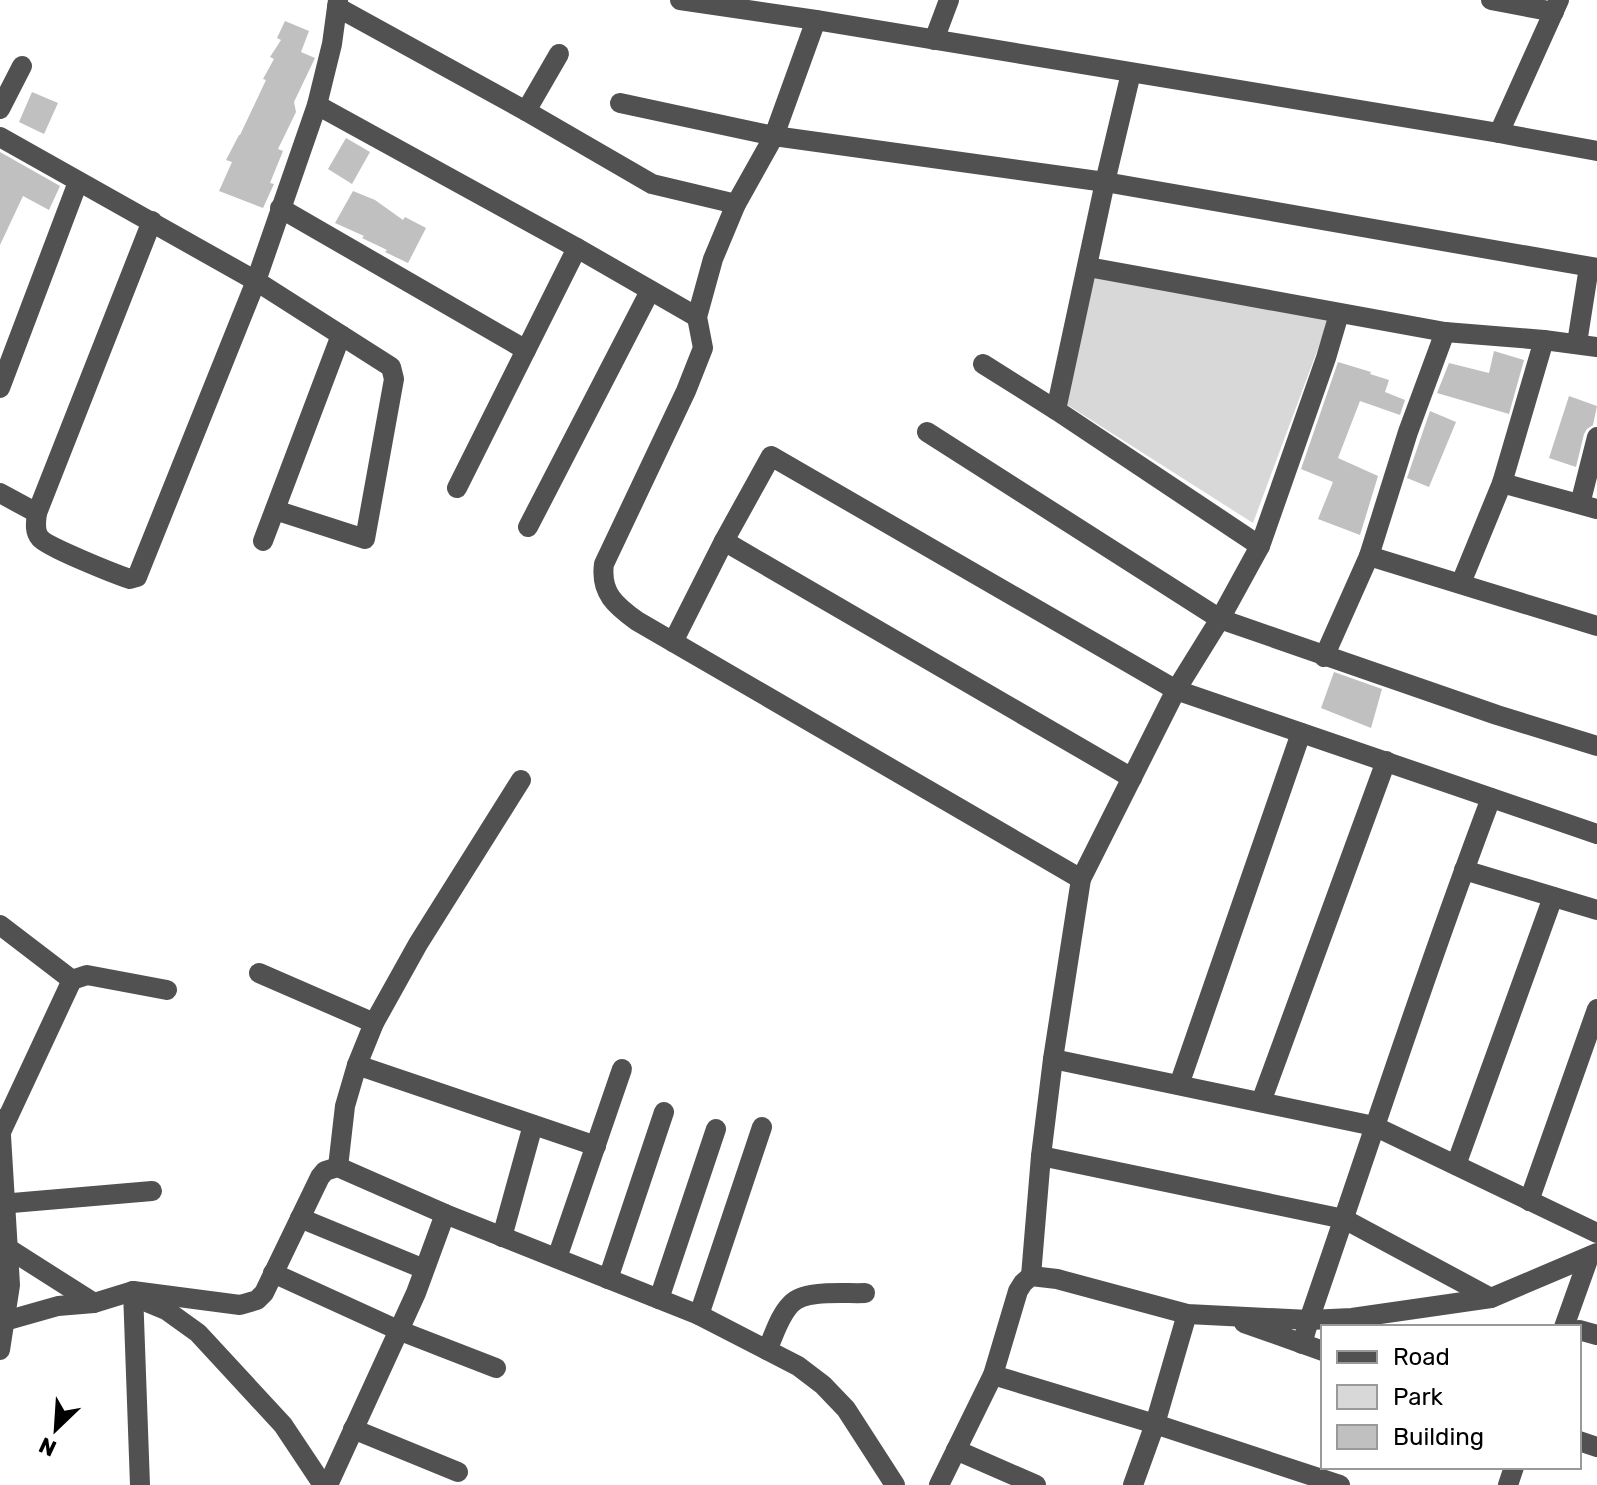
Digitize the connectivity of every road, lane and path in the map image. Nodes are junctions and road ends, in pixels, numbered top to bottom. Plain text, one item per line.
1 (680, 0) edge
2 (949, 0) edge
3 (1491, 0) edge
4 (338, 4) edge
5 (744, 5) edge
6 (1556, 6) edge
7 (816, 20) junction
8 (934, 40) junction
9 (559, 54) dead end
10 (22, 66) dead end
11 (1131, 73) junction
12 (620, 103) dead end
13 (317, 105) junction
14 (0, 109) edge
15 (526, 111) junction
16 (1499, 133) junction
17 (774, 136) junction
18 (0, 137) edge
19 (1597, 151) edge
20 (78, 182) junction
21 (1105, 182) junction
22 (736, 204) junction
23 (280, 208) junction
24 (152, 221) junction
25 (577, 248) junction
26 (1088, 267) junction
27 (1593, 268) edge
28 (256, 281) junction
29 (650, 291) junction
30 (1339, 314) junction
31 (697, 317) junction
32 (1445, 332) junction
33 (341, 335) junction
34 (1544, 340) junction
35 (1587, 345) edge
36 (526, 350) junction
37 (983, 364) dead end
38 (0, 388) edge
39 (1056, 410) junction
40 (927, 432) dead end
41 (1597, 437) edge
42 (1502, 483) junction
43 (457, 488) dead end
44 (0, 493) edge
45 (1588, 507) edge
46 (275, 510) junction
47 (37, 513) junction
48 (528, 527) dead end
49 (263, 541) dead end
50 (724, 541) junction
51 (1260, 546) junction
52 (1369, 556) junction
53 (1461, 583) junction
54 (1220, 619) junction
55 (1597, 626) edge
56 (673, 642) junction
57 (1324, 657) junction
58 (1176, 690) junction
59 (1301, 733) junction
60 (1597, 746) edge
61 (1386, 761) junction
62 (1132, 778) junction
63 (521, 780) dead end
64 (1491, 798) junction
65 (1597, 834) edge
66 (1464, 870) junction
67 (1081, 879) junction
68 (1553, 897) junction
69 (1597, 910) edge
70 (0, 925) edge
71 (259, 973) dead end
72 (72, 980) junction
73 (167, 990) dead end
74 (1597, 1009) edge
75 (374, 1023) junction
76 (1053, 1059) junction
77 (357, 1065) junction
78 (622, 1069) dead end
79 (1179, 1085) junction
80 (1261, 1102) junction
81 (664, 1112) dead end
82 (1, 1124) edge
83 (533, 1125) junction
84 (1374, 1126) junction
85 (762, 1127) dead end
86 (716, 1129) dead end
87 (596, 1146) junction
88 (1041, 1156) junction
89 (1456, 1165) junction
90 (338, 1167) junction
91 (152, 1191) dead end
92 (1529, 1201) junction
93 (3, 1204) edge
94 (445, 1214) junction
95 (300, 1218) junction
96 (1344, 1219) junction
97 (1597, 1233) edge
98 (502, 1237) junction
99 (9, 1249) junction
100 (1593, 1255) edge
101 (557, 1258) junction
102 (424, 1269) junction
103 (273, 1273) junction
104 (1031, 1276) junction
105 (608, 1279) junction
106 (5, 1285) edge
107 (865, 1293) dead end
108 (133, 1294) junction
109 (1491, 1298) junction
110 (659, 1299) junction
111 (94, 1303) junction
112 (1187, 1314) junction
113 (699, 1315) junction
114 (1227, 1316) junction
115 (1309, 1320) junction
116 (5, 1321) junction
117 (1570, 1325) edge
118 (398, 1330) junction
119 (1302, 1344) junction
120 (0, 1350) edge
121 (767, 1350) junction
122 (1321, 1350) edge
123 (496, 1368) dead end
124 (993, 1375) junction
125 (1155, 1424) junction
126 (353, 1429) junction
127 (956, 1450) junction
128 (458, 1472) dead end
129 (140, 1485) edge
130 (326, 1485) edge
131 (895, 1485) edge
132 (939, 1485) edge
133 (1036, 1485) edge
134 (1133, 1485) edge
135 (1340, 1485) edge

1 - 5 street
2 - 8 street
3 - 6 street
4 - 13 street
4 - 15 street
5 - 7 street
6 - 16 street
7 - 8 street
7 - 17 street
8 - 11 street
9 - 15 street
10 - 14 street
11 - 16 street
11 - 21 street
12 - 17 street
13 - 23 street
13 - 25 street
15 - 22 street
16 - 19 street
17 - 21 street
17 - 22 street
18 - 20 street
20 - 24 street
20 - 38 street
21 - 26 street
21 - 27 street
22 - 31 street
23 - 28 street
23 - 36 street
24 - 28 street
24 - 47 street
25 - 29 street
25 - 36 street
26 - 30 street
26 - 39 street
27 - 35 street
28 - 33 street
28 - 47 street
29 - 31 street
29 - 48 street
30 - 32 street
30 - 51 street
31 - 56 street
32 - 34 street
32 - 52 street
33 - 46 street
33 - 46 street
34 - 35 street
34 - 42 street
36 - 43 street
37 - 39 street
39 - 51 street
40 - 54 street
41 - 45 street
42 - 45 street
42 - 53 street
44 - 47 street
46 - 49 street
50 - 56 street
50 - 58 street
50 - 62 street
51 - 54 street
52 - 53 street
52 - 57 street
53 - 55 street
54 - 57 street
54 - 58 street
56 - 67 street
57 - 60 street
58 - 59 street
58 - 62 street
59 - 61 street
59 - 79 street
61 - 64 street
61 - 80 street
62 - 67 street
63 - 75 street
64 - 65 street
64 - 66 street
66 - 68 street
66 - 84 street
67 - 76 street
68 - 69 street
68 - 89 street
70 - 72 street
71 - 75 street
72 - 73 street
72 - 82 street
74 - 92 street
75 - 77 street
76 - 79 street
76 - 88 street
77 - 83 street
77 - 90 street
78 - 87 street
79 - 80 street
80 - 84 street
81 - 105 street
82 - 93 street
83 - 87 street
83 - 98 street
84 - 89 street
84 - 96 street
85 - 113 street
86 - 110 street
87 - 101 street
88 - 96 street
88 - 104 street
89 - 92 street
90 - 94 street
90 - 95 street
91 - 93 street
92 - 97 street
93 - 99 street
94 - 98 street
94 - 102 street
95 - 102 street
95 - 103 street
96 - 109 street
96 - 115 street
98 - 101 street
99 - 106 street
99 - 111 street
100 - 109 street
100 - 117 street
101 - 105 street
102 - 118 street
103 - 108 street
103 - 118 street
104 - 112 street
104 - 124 street
105 - 110 street
106 - 116 street
107 - 121 street
108 - 111 street
108 - 129 street
108 - 130 street
109 - 115 street
110 - 113 street
111 - 116 street
112 - 114 street
112 - 125 street
113 - 121 street
114 - 115 street
114 - 119 street
115 - 119 street
116 - 120 street
118 - 123 street
118 - 126 street
119 - 122 street
121 - 131 street
124 - 125 street
124 - 127 street
125 - 134 street
125 - 135 street
126 - 128 street
126 - 130 street
127 - 132 street
127 - 133 street

